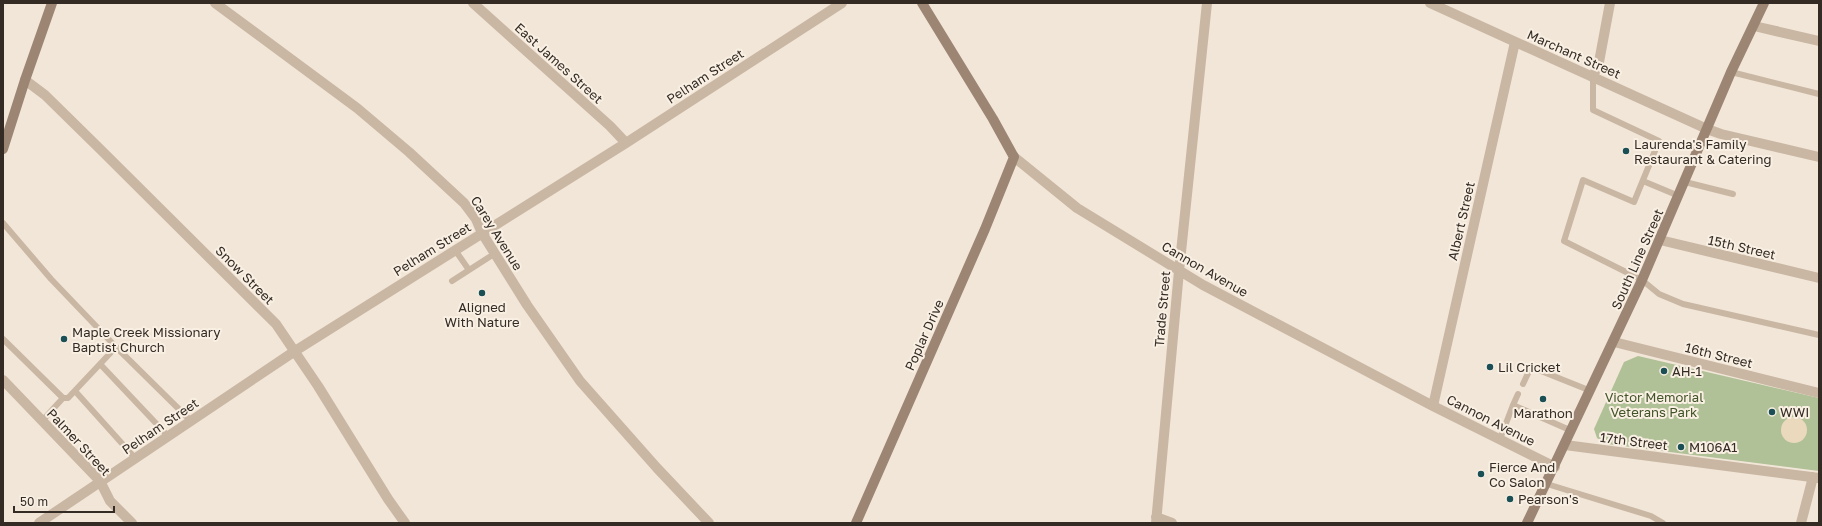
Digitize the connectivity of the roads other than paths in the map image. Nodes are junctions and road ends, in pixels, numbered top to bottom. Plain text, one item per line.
1 (52, 3) edge
2 (215, 3) edge
3 (473, 3) edge
4 (842, 3) edge
5 (922, 3) edge
6 (1208, 3) edge
7 (1430, 3) edge
8 (1610, 3) edge
9 (1764, 3) edge
10 (1754, 26) junction
11 (1819, 41) edge
12 (1515, 42) junction
13 (1731, 72) junction
14 (1593, 77) junction
15 (25, 80) junction
16 (1819, 94) edge
17 (1707, 129) junction
18 (626, 143) junction
19 (3, 149) edge
20 (1014, 157) junction
21 (1819, 157) edge
22 (1643, 181) junction
23 (1684, 182) junction
24 (1733, 194) dead end
25 (1679, 196) junction
26 (3, 223) edge
27 (482, 233) junction
28 (1660, 240) junction
29 (455, 250) junction
30 (494, 254) junction
31 (469, 270) junction
32 (1179, 271) junction
33 (1819, 278) edge
34 (1642, 280) junction
35 (452, 281) dead end
36 (1819, 335) edge
37 (3, 339) edge
38 (1614, 342) junction
39 (116, 347) junction
40 (295, 351) junction
41 (100, 364) junction
42 (3, 380) edge
43 (1523, 384) dead end
44 (75, 391) junction
45 (1590, 391) junction
46 (1819, 393) edge
47 (1518, 394) dead end
48 (63, 398) junction
49 (1433, 406) junction
50 (1513, 406) junction
51 (42, 421) junction
52 (191, 421) junction
53 (1572, 431) junction
54 (168, 436) junction
55 (1500, 439) junction
56 (1565, 446) junction
57 (135, 458) junction
58 (1555, 467) junction
59 (1816, 478) edge
60 (100, 481) junction
61 (1546, 484) junction
62 (1156, 520) edge
63 (39, 523) edge
64 (132, 523) edge
65 (405, 523) edge
66 (709, 523) edge
67 (856, 523) edge
68 (1172, 523) edge
69 (1527, 523) edge
70 (1663, 523) edge
71 (1801, 523) edge

1 - 15 main road
2 - 27 street, Carey Avenue
3 - 18 street, East James Street
4 - 18 street, Pelham Street
5 - 20 main road, Cannon Avenue
6 - 32 street, Trade Street
7 - 12 street, Marchant Street
8 - 14 street
9 - 10 main road, South Line Street
10 - 11 street
10 - 13 main road, South Line Street
12 - 14 street, Marchant Street
12 - 49 street, Albert Street
13 - 16 lane
13 - 17 main road, South Line Street
14 - 17 street, Marchant Street
14 - 22 lane
15 - 19 main road
15 - 40 street, Snow Street
17 - 21 street, Marchant Street
17 - 23 main road, South Line Street
18 - 27 street, Pelham Street
20 - 32 street, Cannon Avenue
20 - 67 main road, Poplar Drive
22 - 25 lane
22 - 34 lane
23 - 24 lane
23 - 25 main road, South Line Street
25 - 28 main road, South Line Street
26 - 39 lane
27 - 29 street, Pelham Street
27 - 30 street, Carey Avenue
28 - 33 street, 15th Street
28 - 34 main road, South Line Street
29 - 31 lane
29 - 40 street, Pelham Street
30 - 31 lane
30 - 66 street, Carey Avenue
31 - 35 lane
32 - 49 street, Cannon Avenue
32 - 62 street, Trade Street
34 - 36 lane
34 - 38 main road, South Line Street
37 - 48 lane
38 - 45 main road, South Line Street
38 - 46 street, 16th Street
39 - 41 lane
39 - 52 lane
40 - 52 street, Pelham Street
40 - 65 street, Snow Street
41 - 44 lane
41 - 54 lane
42 - 51 street, Palmer Street
43 - 45 lane
44 - 48 lane
44 - 57 lane
45 - 53 main road, South Line Street
47 - 50 lane
48 - 51 lane
49 - 55 street, Cannon Avenue
50 - 53 lane
50 - 55 lane
51 - 60 street, Palmer Street
52 - 54 street, Pelham Street
53 - 56 main road, South Line Street
54 - 57 street, Pelham Street
55 - 58 street, Cannon Avenue
56 - 58 main road, South Line Street
56 - 59 street, 17th Street
57 - 60 street, Pelham Street
58 - 61 main road, South Line Street
59 - 71 street
60 - 63 street, Pelham Street
60 - 64 street, Palmer Street
61 - 69 main road, South Line Street
61 - 70 lane
62 - 68 street

